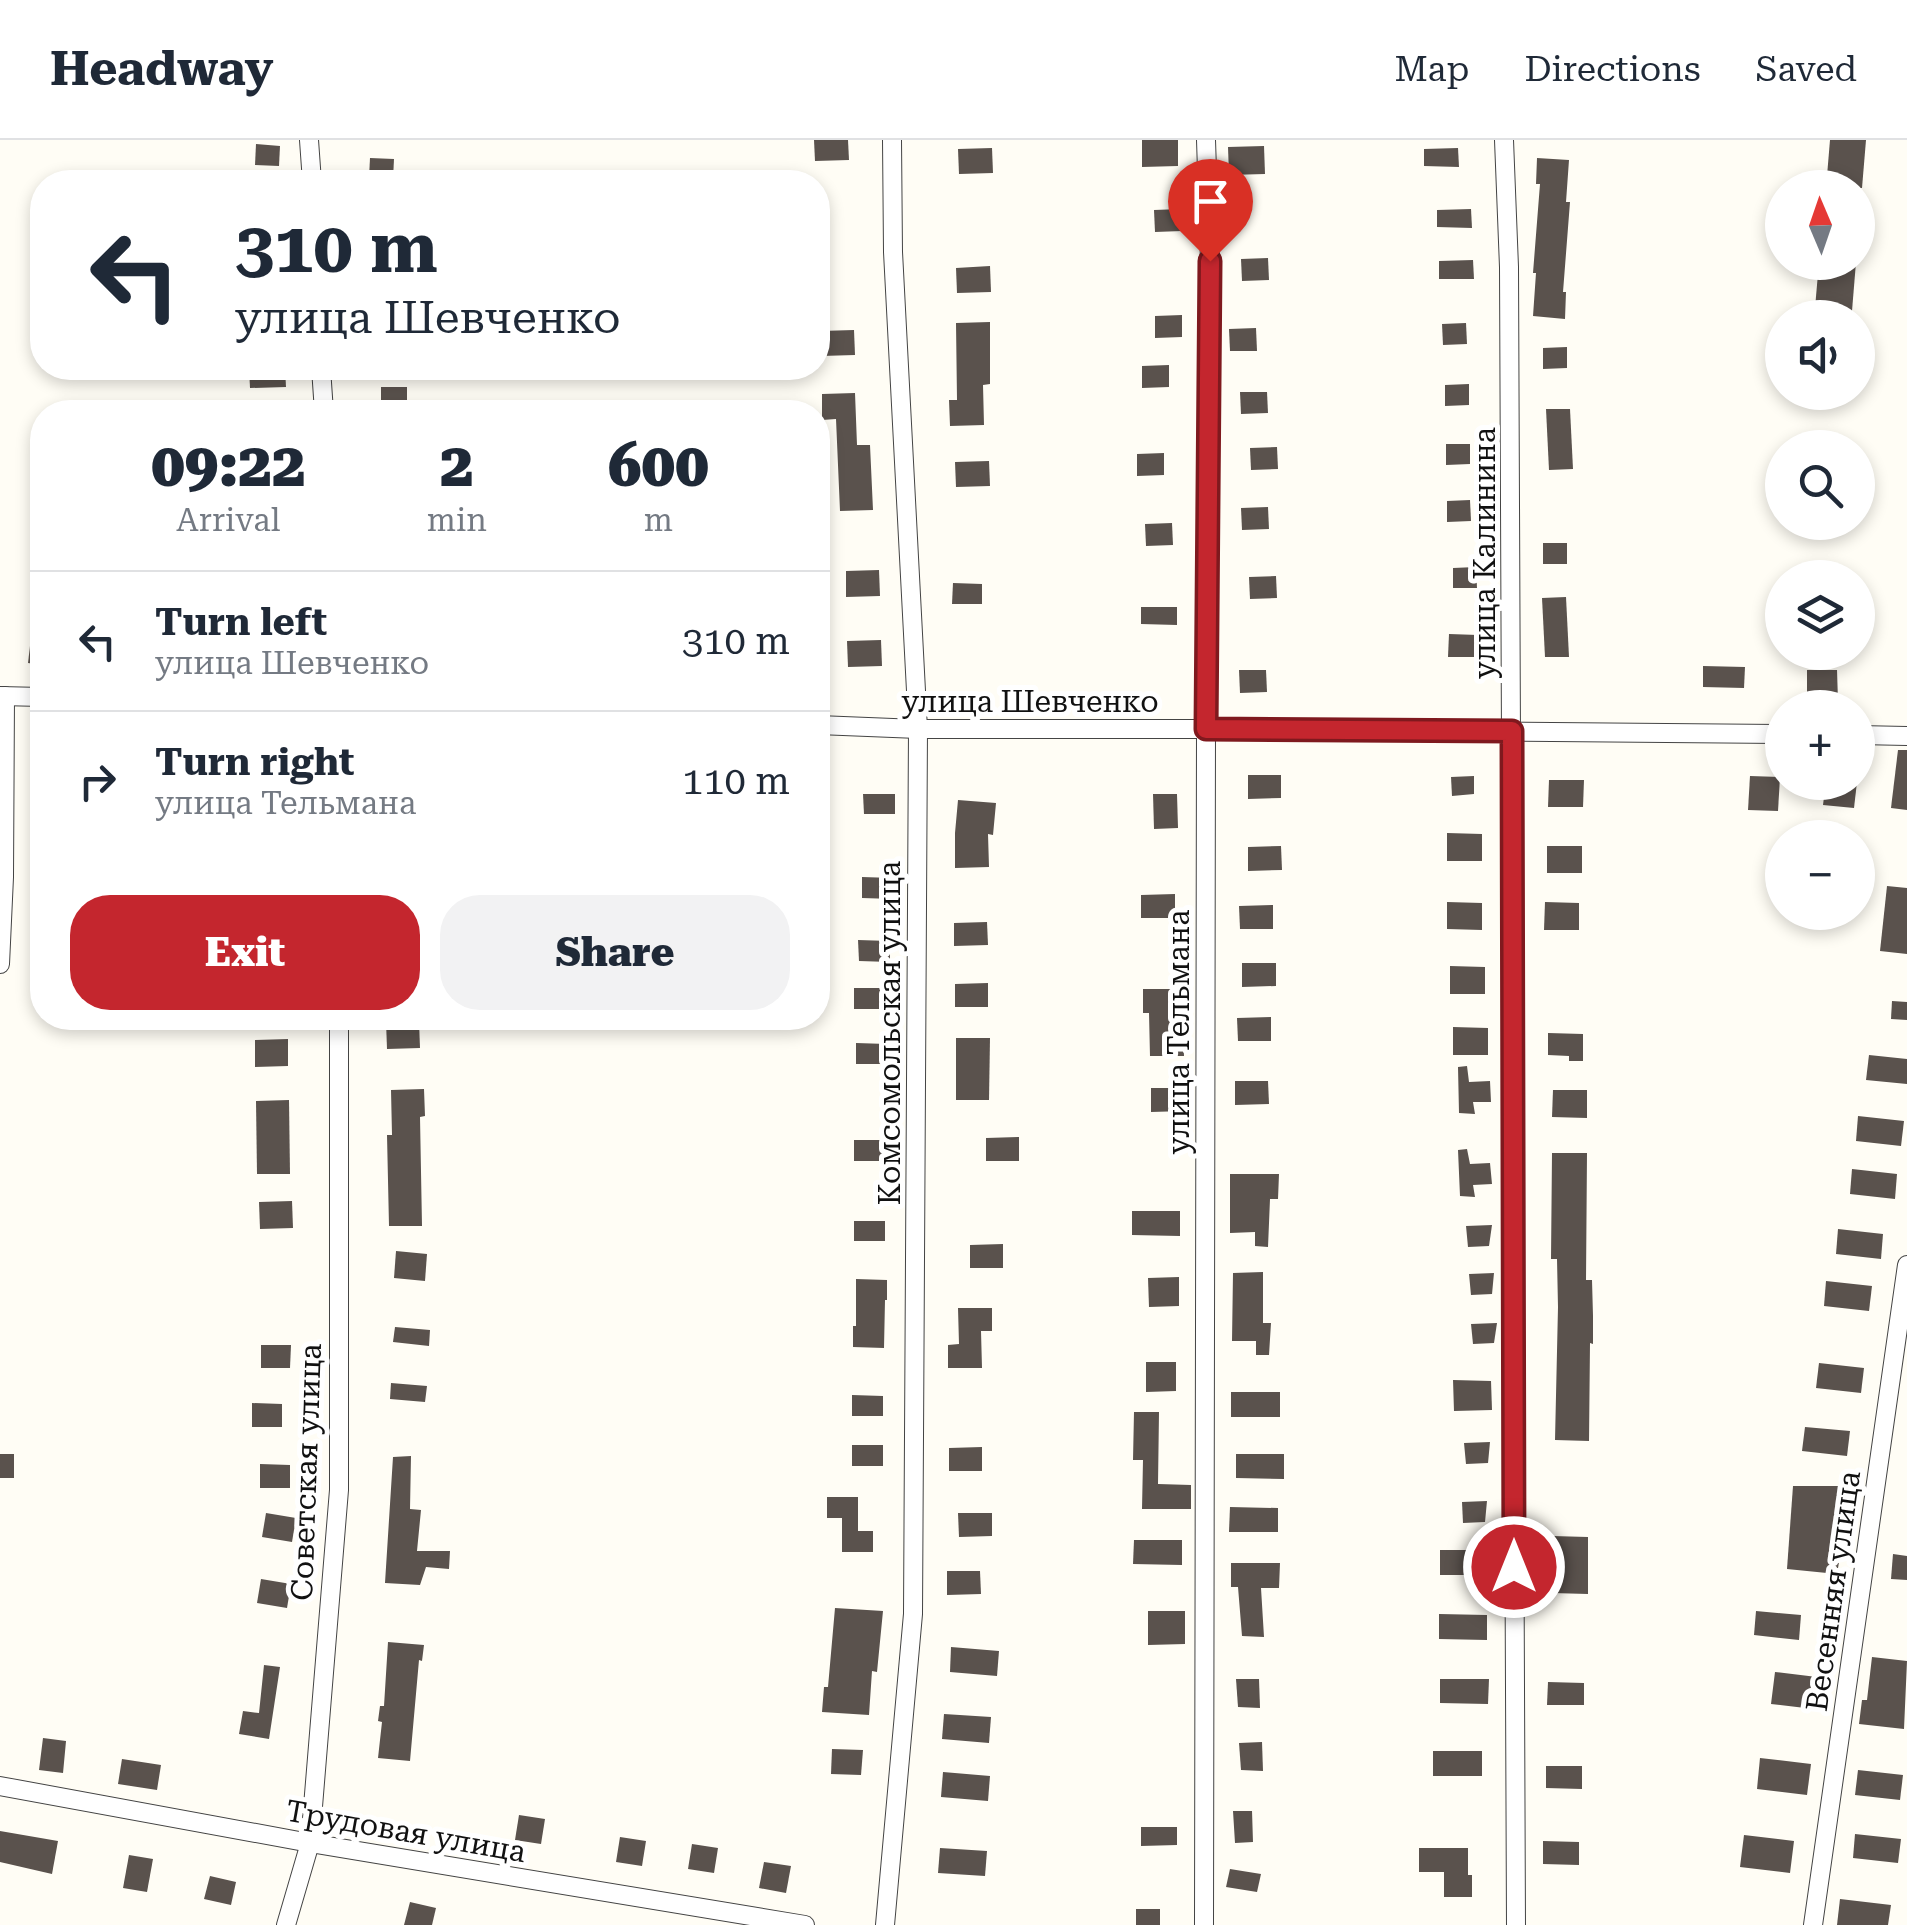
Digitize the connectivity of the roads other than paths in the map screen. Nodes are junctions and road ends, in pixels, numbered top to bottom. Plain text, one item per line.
1 (310, 140) edge
2 (892, 140) edge
3 (1206, 140) edge
4 (1504, 140) edge
5 (311, 170) edge
6 (3, 696) edge
7 (30, 697) edge
8 (830, 725) edge
9 (918, 729) junction
10 (1206, 729) junction
11 (1512, 731) junction
12 (1765, 734) edge
13 (1875, 735) edge
14 (1907, 736) edge
15 (0, 964) edge
16 (339, 1030) edge
17 (1907, 1266) edge
18 (0, 1786) edge
19 (310, 1843) junction
20 (286, 1925) edge
21 (805, 1925) edge
22 (885, 1925) edge
23 (1204, 1925) edge
24 (1516, 1925) edge
25 (1813, 1925) edge

1 - 5 street
2 - 9 street, Комсомольская улица
3 - 10 street, улица Тельмана
4 - 11 street, улица Калинина
6 - 7 street
6 - 15 street
8 - 9 street, улица Шевченко
9 - 10 street, улица Шевченко
9 - 22 street, Комсомольская улица
10 - 11 street, улица Шевченко
10 - 23 street, улица Тельмана
11 - 12 street, улица Шевченко
11 - 24 street, улица Калинина
13 - 14 street
16 - 19 street, Советская улица
17 - 25 street, Весенняя улица
18 - 19 street, Трудовая улица
19 - 20 street, Советская улица
19 - 21 street, Трудовая улица

